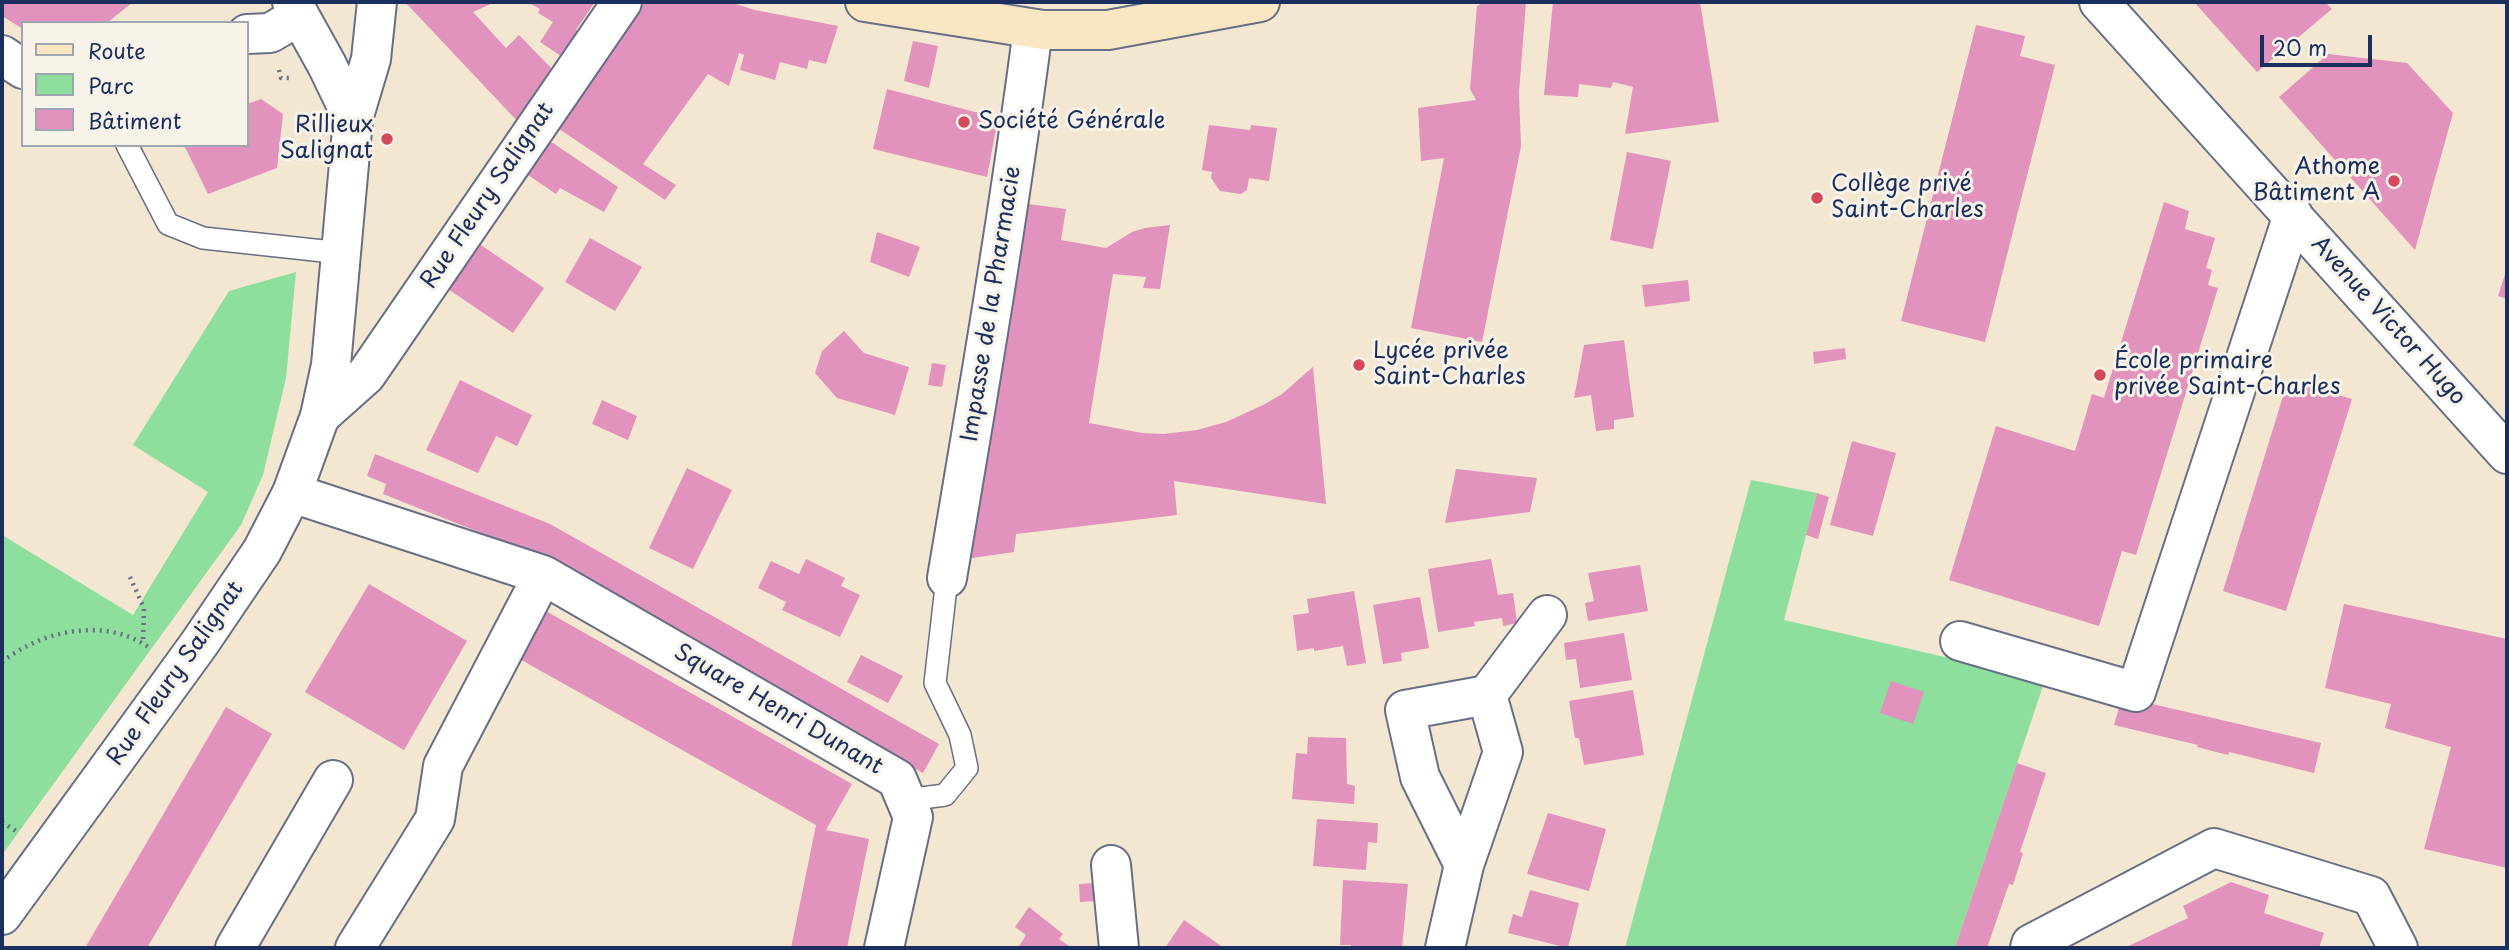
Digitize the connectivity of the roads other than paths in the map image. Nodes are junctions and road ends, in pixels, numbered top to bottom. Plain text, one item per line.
1 (249, 2) edge
2 (377, 2) edge
3 (622, 2) edge
4 (864, 2) edge
5 (2099, 2) edge
6 (1248, 3) edge
7 (306, 6) edge
8 (237, 21) edge
9 (1033, 29) junction
10 (248, 34) edge
11 (2, 55) edge
12 (21, 68) edge
13 (353, 119) junction
14 (128, 147) edge
15 (2293, 215) junction
16 (342, 253) junction
17 (320, 416) junction
18 (2507, 454) edge
19 (292, 493) junction
20 (543, 575) junction
21 (947, 578) joint
22 (1547, 615) dead end
23 (1960, 641) dead end
24 (1487, 695) junction
25 (332, 780) dead end
26 (906, 800) junction
27 (1111, 865) dead end
28 (1464, 865) junction
29 (2, 915) edge
30 (235, 948) edge
31 (355, 948) edge
32 (884, 948) edge
33 (1118, 948) edge
34 (1445, 948) edge
35 (2030, 948) edge
36 (2398, 948) edge

1 - 8 street
2 - 13 street, Rue Fleury Salignat
3 - 17 street, Rue Fleury Salignat
4 - 9 main road
5 - 15 street, Avenue Victor Hugo
6 - 9 main road
7 - 10 street
7 - 13 street
9 - 21 street, Impasse de la Pharmacie
11 - 12 street
13 - 16 street, Rue Fleury Salignat
14 - 16 lane
15 - 18 street, Avenue Victor Hugo
15 - 23 street
16 - 17 street, Rue Fleury Salignat
17 - 19 street, Rue Fleury Salignat
19 - 20 street, Square Henri Dunant
19 - 29 street, Rue Fleury Salignat
20 - 26 street, Square Henri Dunant
20 - 31 street
21 - 26 lane
22 - 24 street
24 - 28 street
24 - 28 street
25 - 30 street
26 - 32 street, Square Henri Dunant
27 - 33 street
28 - 34 street
35 - 36 street

